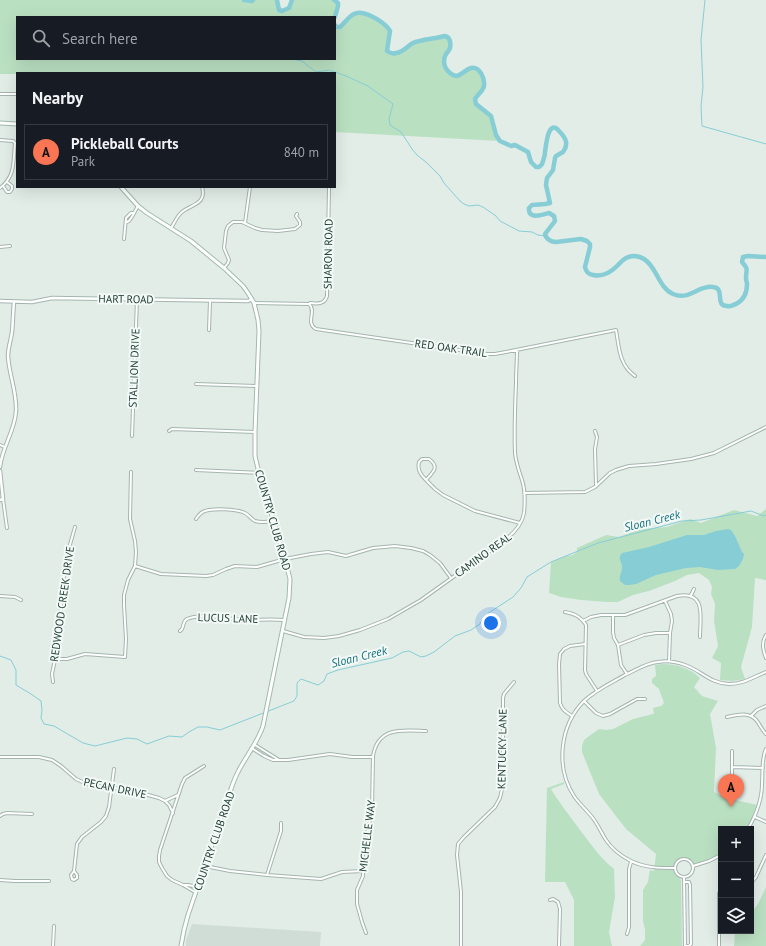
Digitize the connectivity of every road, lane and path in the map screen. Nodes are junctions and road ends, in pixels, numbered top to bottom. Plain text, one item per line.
1 (0, 94) edge
2 (16, 94) edge
3 (0, 123) edge
4 (16, 124) edge
5 (0, 140) edge
6 (7, 182) junction
7 (3, 186) junction
8 (0, 188) edge
9 (122, 188) edge
10 (202, 188) edge
11 (250, 188) edge
12 (329, 188) edge
13 (138, 206) junction
14 (297, 214) dead end
15 (245, 223) junction
16 (171, 228) junction
17 (124, 239) dead end
18 (0, 246) edge
19 (10, 246) dead end
20 (224, 268) junction
21 (252, 299) junction
22 (137, 300) junction
23 (0, 301) edge
24 (210, 301) junction
25 (14, 302) junction
26 (254, 303) junction
27 (307, 303) junction
28 (209, 330) dead end
29 (517, 350) junction
30 (635, 376) dead end
31 (196, 384) dead end
32 (257, 386) junction
33 (766, 427) edge
34 (169, 431) dead end
35 (594, 431) dead end
36 (255, 432) junction
37 (132, 436) dead end
38 (0, 445) edge
39 (4, 447) junction
40 (0, 467) edge
41 (196, 470) dead end
42 (0, 471) edge
43 (131, 472) dead end
44 (259, 473) junction
45 (426, 480) junction
46 (596, 487) junction
47 (524, 493) junction
48 (2, 499) edge
49 (196, 519) dead end
50 (274, 521) junction
51 (520, 523) junction
52 (75, 527) dead end
53 (7, 528) dead end
54 (285, 559) junction
55 (135, 566) junction
56 (451, 578) junction
57 (694, 589) dead end
58 (691, 595) junction
59 (0, 596) edge
60 (21, 600) dead end
61 (665, 601) junction
62 (564, 612) dead end
63 (614, 616) junction
64 (284, 620) junction
65 (583, 621) junction
66 (180, 631) dead end
67 (282, 631) junction
68 (670, 633) junction
69 (766, 635) edge
70 (700, 637) dead end
71 (585, 644) junction
72 (618, 645) junction
73 (766, 658) edge
74 (55, 659) junction
75 (669, 661) junction
76 (766, 672) edge
77 (627, 674) junction
78 (53, 682) dead end
79 (514, 682) dead end
80 (597, 691) junction
81 (645, 699) dead end
82 (584, 701) junction
83 (766, 706) edge
84 (572, 716) junction
85 (751, 716) junction
86 (727, 717) dead end
87 (426, 731) dead end
88 (766, 734) edge
89 (254, 747) junction
90 (766, 749) edge
91 (732, 751) dead end
92 (0, 757) edge
93 (373, 757) junction
94 (280, 760) junction
95 (204, 766) dead end
96 (732, 767) junction
97 (763, 768) junction
98 (114, 769) dead end
99 (732, 783) dead end
100 (112, 788) junction
101 (179, 794) junction
102 (165, 801) junction
103 (173, 813) junction
104 (32, 814) dead end
105 (0, 816) edge
106 (755, 817) junction
107 (766, 822) edge
108 (281, 823) dead end
109 (750, 826) edge
110 (766, 855) edge
111 (718, 856) edge
112 (631, 861) junction
113 (205, 866) junction
114 (693, 866) junction
115 (675, 868) junction
116 (74, 871) dead end
117 (363, 871) junction
118 (267, 875) junction
119 (684, 877) junction
120 (754, 879) edge
121 (0, 880) edge
122 (48, 881) dead end
123 (684, 882) junction
124 (183, 886) junction
125 (198, 887) junction
126 (196, 893) junction
127 (550, 900) dead end
128 (54, 926) dead end
129 (366, 933) dead end
130 (627, 934) dead end
131 (720, 934) edge
132 (53, 946) edge
133 (181, 946) edge
134 (461, 946) edge
135 (559, 946) edge
136 (685, 946) edge
137 (720, 946) edge

1 - 2 street
3 - 4 main road
5 - 6 street
6 - 7 street
6 - 7 street
7 - 8 street
9 - 13 main road, COUNTRY CLUB ROAD
10 - 16 street
11 - 15 street
12 - 27 street, SHARON ROAD
13 - 16 main road, COUNTRY CLUB ROAD
13 - 17 street
14 - 15 street
15 - 20 street
16 - 20 main road, COUNTRY CLUB ROAD
18 - 19 street
20 - 21 main road, COUNTRY CLUB ROAD
21 - 24 street, HART ROAD
21 - 26 main road, COUNTRY CLUB ROAD
22 - 24 street, HART ROAD
22 - 25 street, HART ROAD
22 - 37 street, STALLION DRIVE
23 - 25 street, HART ROAD
24 - 28 street
25 - 39 street
26 - 27 street
26 - 32 main road, COUNTRY CLUB ROAD
27 - 29 street, RED OAK TRAIL
29 - 30 street, RED OAK TRAIL
29 - 47 street, CAMINO REAL
31 - 32 street
32 - 36 main road, COUNTRY CLUB ROAD
33 - 46 street
34 - 36 street
35 - 46 street
36 - 44 main road, COUNTRY CLUB ROAD
38 - 39 street
39 - 40 street
41 - 44 street
42 - 48 street
43 - 55 street
44 - 50 main road, COUNTRY CLUB ROAD
45 - 45 street
45 - 51 street
46 - 47 street
47 - 51 street, CAMINO REAL
48 - 53 street
49 - 50 street
50 - 54 main road, COUNTRY CLUB ROAD
51 - 56 street, CAMINO REAL
52 - 74 street, REDWOOD CREEK DRIVE
54 - 55 street
54 - 56 street
54 - 64 main road, COUNTRY CLUB ROAD
55 - 74 street
56 - 67 street, CAMINO REAL
57 - 58 street
58 - 61 street
58 - 70 street
59 - 60 street
61 - 63 street
61 - 68 street
62 - 65 street
63 - 65 street
63 - 72 street
64 - 66 street, LUCUS LANE
64 - 67 main road, COUNTRY CLUB ROAD
65 - 71 street
67 - 89 main road, COUNTRY CLUB ROAD
68 - 72 street
68 - 75 street
69 - 73 street
71 - 80 street
71 - 84 street
72 - 77 street
74 - 78 street, REDWOOD CREEK DRIVE
75 - 76 street
75 - 77 street
77 - 80 street
79 - 134 street, KENTUCKY LANE
80 - 82 street
81 - 82 street
82 - 84 street
83 - 85 street
84 - 112 street
85 - 86 street
85 - 88 street
87 - 93 street, MICHELLE WAY
89 - 94 street
89 - 94 street
89 - 113 main road, COUNTRY CLUB ROAD
90 - 97 street
91 - 96 street
92 - 100 street, PECAN DRIVE
93 - 94 street
93 - 117 street, MICHELLE WAY
95 - 101 street
96 - 97 street
96 - 99 street
97 - 106 street
98 - 100 street
100 - 102 street, PECAN DRIVE
100 - 116 street
101 - 102 street
101 - 103 street
102 - 103 street
103 - 124 street
104 - 105 street
106 - 107 street
106 - 109 street
108 - 118 street
110 - 120 street
111 - 114 street
112 - 115 street
112 - 130 street
113 - 118 street
113 - 125 main road, COUNTRY CLUB ROAD
114 - 115 street
114 - 119 street
115 - 119 street
117 - 118 street
117 - 129 street, MICHELLE WAY
119 - 123 street
121 - 122 street
123 - 136 street
123 - 136 street
124 - 125 street
124 - 126 street
125 - 126 main road, COUNTRY CLUB ROAD
126 - 133 main road, COUNTRY CLUB ROAD
127 - 135 street
128 - 132 street
131 - 137 street

